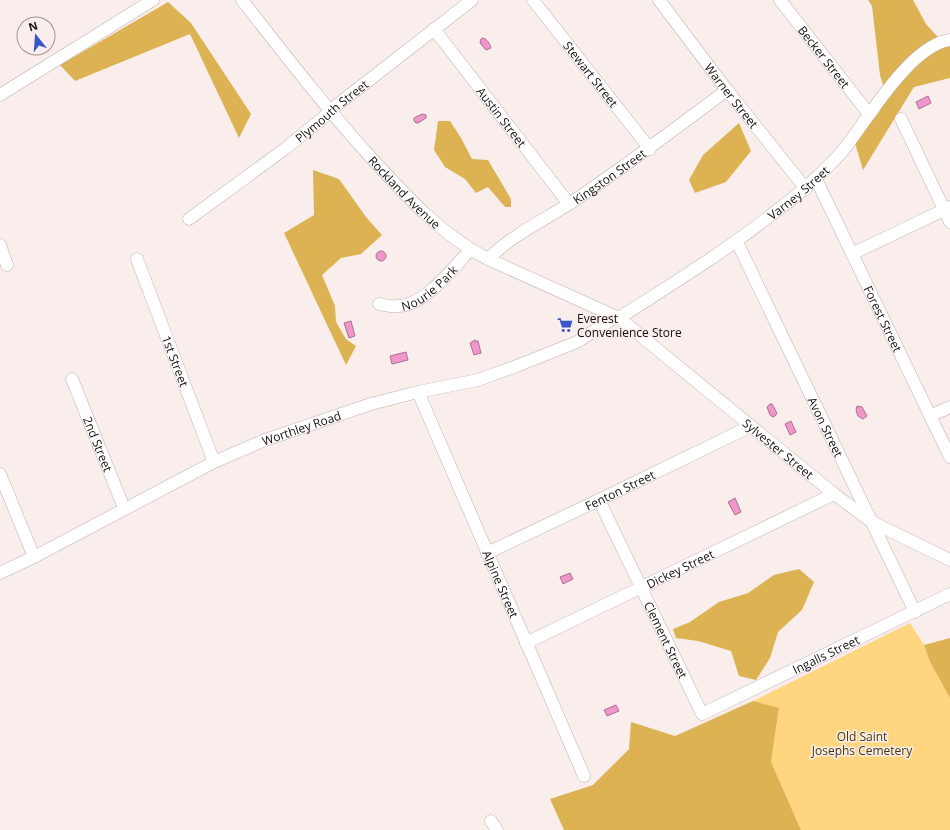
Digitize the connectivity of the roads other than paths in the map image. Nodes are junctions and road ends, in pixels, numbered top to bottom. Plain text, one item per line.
1 (153, 0) edge
2 (242, 0) edge
3 (472, 0) edge
4 (533, 0) edge
5 (659, 0) edge
6 (780, 0) edge
7 (434, 29) junction
8 (950, 40) edge
9 (727, 90) junction
10 (0, 95) edge
11 (331, 111) junction
12 (869, 114) junction
13 (901, 119) dead end
14 (650, 148) junction
15 (816, 179) junction
16 (806, 189) junction
17 (568, 204) junction
18 (947, 208) edge
19 (189, 219) dead end
20 (950, 222) edge
21 (737, 242) junction
22 (0, 245) edge
23 (470, 250) junction
24 (852, 254) junction
25 (137, 259) dead end
26 (488, 259) junction
27 (7, 265) dead end
28 (379, 304) dead end
29 (617, 318) junction
30 (72, 379) dead end
31 (418, 392) junction
32 (950, 407) edge
33 (930, 416) junction
34 (751, 426) junction
35 (950, 457) edge
36 (214, 462) junction
37 (0, 474) edge
38 (834, 494) junction
39 (599, 500) junction
40 (124, 508) junction
41 (872, 522) junction
42 (487, 553) junction
43 (34, 557) junction
44 (950, 560) edge
45 (0, 573) edge
46 (641, 588) junction
47 (950, 594) edge
48 (916, 612) junction
49 (526, 643) junction
50 (702, 714) joint
51 (584, 776) dead end

1 - 10 street
2 - 11 street, Rockland Avenue
3 - 7 street, Plymouth Street
4 - 14 street, Stewart Street
5 - 9 street, Warner Street
6 - 12 street, Becker Street
7 - 11 street, Plymouth Street
7 - 17 street, Austin Street
8 - 12 street, Varney Street
9 - 14 street, Kingston Street
9 - 16 street, Warner Street
11 - 19 street, Plymouth Street
11 - 23 street, Rockland Avenue
12 - 15 street, Varney Street
13 - 18 street
14 - 17 street, Kingston Street
15 - 16 street, Varney Street
15 - 24 street, Forest Street
16 - 21 street, Varney Street
17 - 26 street, Kingston Street
18 - 20 street
18 - 24 street
21 - 29 street, Varney Street
21 - 41 street, Avon Street
22 - 27 street
23 - 26 street, Rockland Avenue
23 - 28 street, Nourie Park
24 - 33 street, Forest Street
25 - 36 street, 1st Street
26 - 29 street, Rockland Avenue
29 - 31 street, Worthley Road
29 - 34 street, Sylvester Street
30 - 40 street, 2nd Street
31 - 36 street, Worthley Road
31 - 42 street, Alpine Street
32 - 33 street
33 - 35 street, Forest Street
34 - 38 street, Sylvester Street
34 - 39 street, Fenton Street
36 - 40 street, Worthley Road
37 - 43 street
38 - 41 street, Sylvester Street
38 - 46 street, Dickey Street
39 - 42 street, Fenton Street
39 - 46 street, Clement Street
40 - 43 street, Worthley Road
41 - 44 street, Sylvester Street
41 - 48 street, Avon Street
42 - 49 street, Alpine Street
43 - 45 street, Worthley Road
46 - 49 street, Dickey Street
46 - 50 street, Clement Street
47 - 48 street, Ingalls Street
48 - 50 street, Ingalls Street
49 - 51 street, Alpine Street

